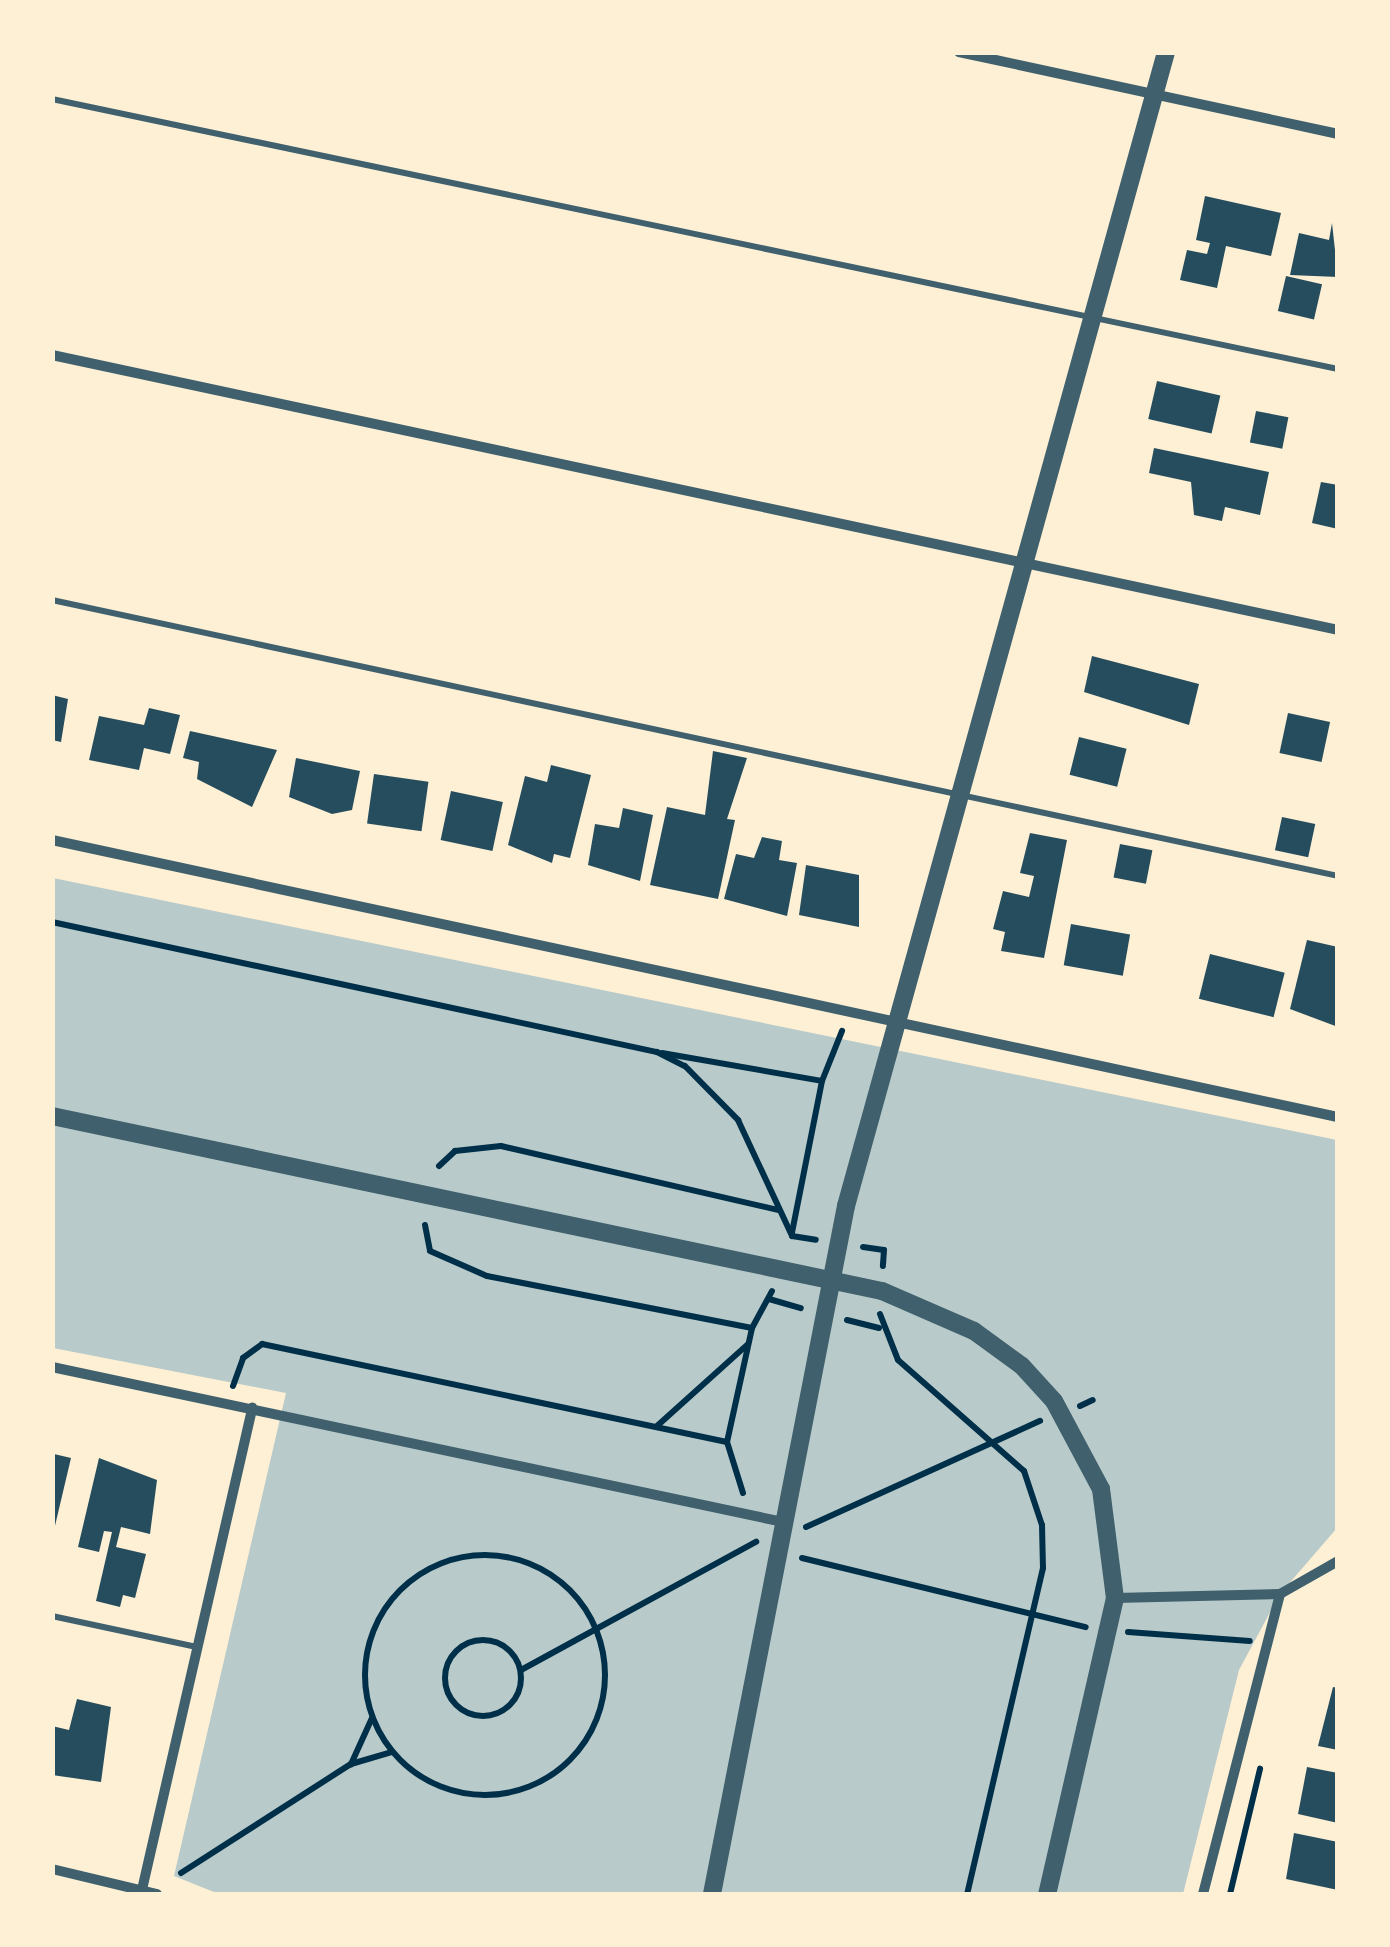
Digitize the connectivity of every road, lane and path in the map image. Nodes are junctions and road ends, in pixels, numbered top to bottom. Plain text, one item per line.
1 (959, 52) edge
2 (1166, 52) edge
3 (1154, 96) junction
4 (52, 99) edge
5 (1338, 134) edge
6 (1090, 316) junction
7 (52, 355) edge
8 (1338, 369) edge
9 (1019, 567) junction
10 (52, 600) edge
11 (1338, 630) edge
12 (954, 792) junction
13 (52, 840) edge
14 (1338, 876) edge
15 (52, 922) edge
16 (849, 1017) junction
17 (892, 1024) junction
18 (657, 1052) junction
19 (822, 1080) junction
20 (52, 1116) edge
21 (1338, 1117) edge
22 (439, 1166) dead end
23 (778, 1210) junction
24 (425, 1225) dead end
25 (833, 1279) junction
26 (769, 1299) dead end
27 (752, 1328) junction
28 (878, 1328) dead end
29 (749, 1343) junction
30 (52, 1367) edge
31 (228, 1403) junction
32 (252, 1408) junction
33 (1035, 1423) dead end
34 (656, 1427) junction
35 (998, 1441) junction
36 (727, 1442) junction
37 (743, 1488) dead end
38 (826, 1522) dead end
39 (789, 1524) junction
40 (748, 1544) dead end
41 (810, 1560) dead end
42 (1338, 1561) edge
43 (1280, 1594) junction
44 (1115, 1598) junction
45 (1033, 1615) junction
46 (52, 1616) edge
47 (1077, 1626) dead end
48 (1142, 1633) dead end
49 (598, 1634) junction
50 (1265, 1641) junction
51 (197, 1648) junction
52 (521, 1670) junction
53 (372, 1718) junction
54 (392, 1752) junction
55 (351, 1764) junction
56 (52, 1869) edge
57 (181, 1873) dead end
58 (141, 1892) edge
59 (157, 1894) edge
60 (712, 1894) edge
61 (967, 1894) edge
62 (1047, 1894) edge
63 (1202, 1894) edge

1 - 3 street
2 - 3 street
3 - 5 street
3 - 6 street
4 - 6 lane
6 - 8 lane
6 - 9 street
7 - 9 street
9 - 11 street
9 - 12 street
10 - 12 lane
12 - 14 lane
12 - 17 street
13 - 16 street
15 - 18 path
16 - 17 street
16 - 19 path
17 - 21 street
17 - 25 street
18 - 19 path
18 - 23 path
19 - 23 path
20 - 25 street
22 - 23 path
24 - 27 path
25 - 39 street
25 - 44 street
26 - 27 path
27 - 29 path
28 - 35 path
29 - 34 path
29 - 36 path
30 - 31 street
31 - 32 street
31 - 34 path
32 - 39 street
32 - 51 street
33 - 35 path
34 - 36 path
35 - 38 path
35 - 45 path
36 - 37 path
39 - 60 street
40 - 49 path
41 - 45 path
42 - 43 street
43 - 44 street
43 - 50 street
44 - 62 street
45 - 47 path
45 - 61 path
46 - 51 lane
48 - 50 path
49 - 52 path
49 - 53 path
49 - 54 path
50 - 63 street
51 - 58 street
52 - 52 path
53 - 54 path
53 - 55 path
54 - 55 path
55 - 57 path
56 - 58 street
58 - 59 street

